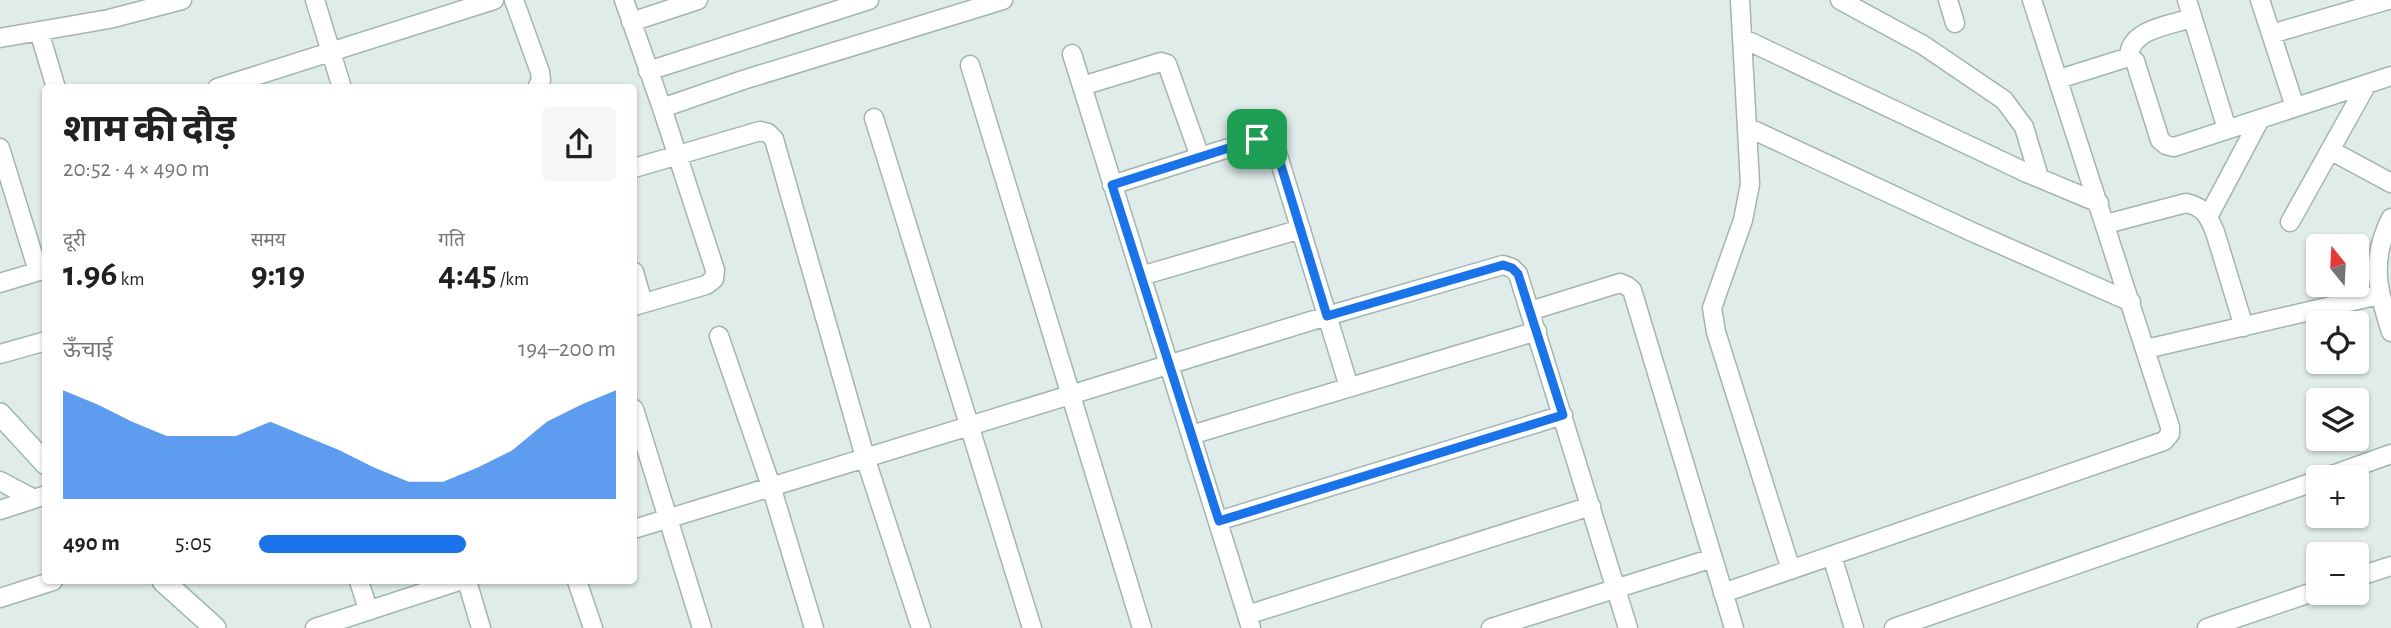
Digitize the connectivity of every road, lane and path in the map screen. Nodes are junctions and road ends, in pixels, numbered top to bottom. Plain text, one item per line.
1 (182, 0) edge
2 (315, 0) edge
3 (494, 0) edge
4 (514, 0) edge
5 (624, 0) edge
6 (698, 0) edge
7 (869, 0) edge
8 (1003, 0) edge
9 (1740, 0) edge
10 (1839, 0) edge
11 (1948, 0) edge
12 (2032, 0) edge
13 (2187, 0) edge
14 (2260, 0) edge
15 (2388, 0) edge
16 (2192, 18) junction
17 (631, 22) junction
18 (1955, 23) dead end
19 (39, 31) junction
20 (2271, 34) junction
21 (0, 38) edge
22 (1742, 38) junction
23 (331, 51) junction
24 (1072, 54) dead end
25 (2129, 57) junction
26 (970, 65) dead end
27 (648, 71) junction
28 (2390, 73) edge
29 (2059, 79) junction
30 (55, 84) edge
31 (229, 84) edge
32 (341, 84) edge
33 (539, 84) edge
34 (2367, 84) junction
35 (1082, 86) junction
36 (2295, 107) junction
37 (662, 108) junction
38 (874, 118) dead end
39 (2260, 119) junction
40 (1747, 127) junction
41 (2227, 130) junction
42 (0, 148) edge
43 (2330, 150) junction
44 (677, 156) junction
45 (1200, 157) junction
46 (637, 167) edge
47 (2039, 177) junction
48 (2391, 183) edge
49 (1112, 185) junction
50 (2099, 203) junction
51 (2208, 217) junction
52 (2391, 218) edge
53 (2290, 222) dead end
54 (2106, 224) junction
55 (1301, 229) junction
56 (42, 270) edge
57 (1141, 276) junction
58 (0, 283) edge
59 (2379, 296) junction
60 (2131, 302) junction
61 (638, 304) edge
62 (1530, 311) junction
63 (1327, 316) junction
64 (2244, 327) junction
65 (1537, 331) junction
66 (2391, 332) edge
67 (719, 336) dead end
68 (42, 342) edge
69 (2146, 349) junction
70 (0, 354) edge
71 (1168, 365) junction
72 (1349, 387) junction
73 (1070, 396) junction
74 (0, 414) edge
75 (1563, 415) junction
76 (637, 418) edge
77 (970, 426) junction
78 (1191, 435) junction
79 (2391, 454) edge
80 (865, 457) junction
81 (42, 460) edge
82 (2360, 465) edge
83 (0, 481) edge
84 (2306, 485) edge
85 (771, 486) junction
86 (40, 497) edge
87 (1591, 506) junction
88 (0, 510) edge
89 (669, 519) junction
90 (1219, 521) junction
91 (637, 528) edge
92 (1832, 556) junction
93 (1713, 558) junction
94 (2391, 566) edge
95 (1791, 570) junction
96 (2369, 573) edge
97 (44, 584) edge
98 (166, 584) edge
99 (360, 584) edge
100 (449, 584) edge
101 (468, 584) edge
102 (579, 584) edge
103 (1616, 589) junction
104 (1723, 593) junction
105 (2306, 594) edge
106 (0, 598) edge
107 (368, 609) junction
108 (1249, 622) edge
109 (215, 628) edge
110 (315, 628) edge
111 (481, 628) edge
112 (593, 628) edge
113 (702, 628) edge
114 (814, 628) edge
115 (921, 628) edge
116 (1032, 628) edge
117 (1142, 628) edge
118 (1491, 628) edge
119 (1628, 628) edge
120 (1734, 628) edge
121 (1854, 628) edge
122 (1894, 628) edge
123 (2207, 628) edge

1 - 19 street
2 - 23 street
3 - 23 street
4 - 33 street
5 - 17 street
6 - 17 street
7 - 27 street
8 - 37 street
9 - 22 street
10 - 47 street
11 - 18 street
12 - 29 street
13 - 16 street
14 - 20 street
15 - 20 street
16 - 25 street
16 - 41 street
17 - 27 street
19 - 21 street
19 - 30 street
20 - 36 street
22 - 40 street
22 - 47 street
23 - 31 street
23 - 32 street
24 - 35 street
25 - 29 street
25 - 41 street
26 - 73 street
27 - 37 street
28 - 34 street
29 - 50 street
34 - 36 street
34 - 43 street
35 - 45 street
35 - 49 street
36 - 39 street
37 - 44 street
38 - 77 street
39 - 41 street
39 - 51 street
40 - 60 street
40 - 95 street
42 - 56 street
43 - 48 street
43 - 53 street
44 - 46 street
44 - 61 street
44 - 80 street
45 - 49 street
45 - 55 street
47 - 50 street
49 - 57 street
50 - 54 street
51 - 54 street
51 - 64 street
52 - 59 street
54 - 60 street
55 - 57 street
55 - 63 street
56 - 58 street
57 - 71 street
59 - 64 street
59 - 66 street
60 - 69 street
62 - 63 street
62 - 65 street
62 - 93 street
63 - 71 street
63 - 72 street
64 - 69 street
65 - 72 street
65 - 75 street
67 - 85 street
68 - 70 street
69 - 92 street
71 - 73 street
71 - 78 street
72 - 78 street
73 - 77 street
73 - 117 street
74 - 81 street
75 - 87 street
75 - 90 street
76 - 89 street
77 - 80 street
77 - 116 street
78 - 90 street
79 - 82 street
80 - 85 street
80 - 115 street
83 - 86 street
84 - 122 street
85 - 89 street
85 - 114 street
86 - 88 street
87 - 103 street
87 - 108 street
89 - 91 street
89 - 113 street
90 - 108 street
92 - 95 street
92 - 121 street
93 - 103 street
93 - 104 street
94 - 96 street
95 - 104 street
97 - 106 street
98 - 109 street
99 - 107 street
100 - 107 street
101 - 111 street
102 - 112 street
103 - 118 street
103 - 119 street
104 - 120 street
105 - 123 street
107 - 110 street

